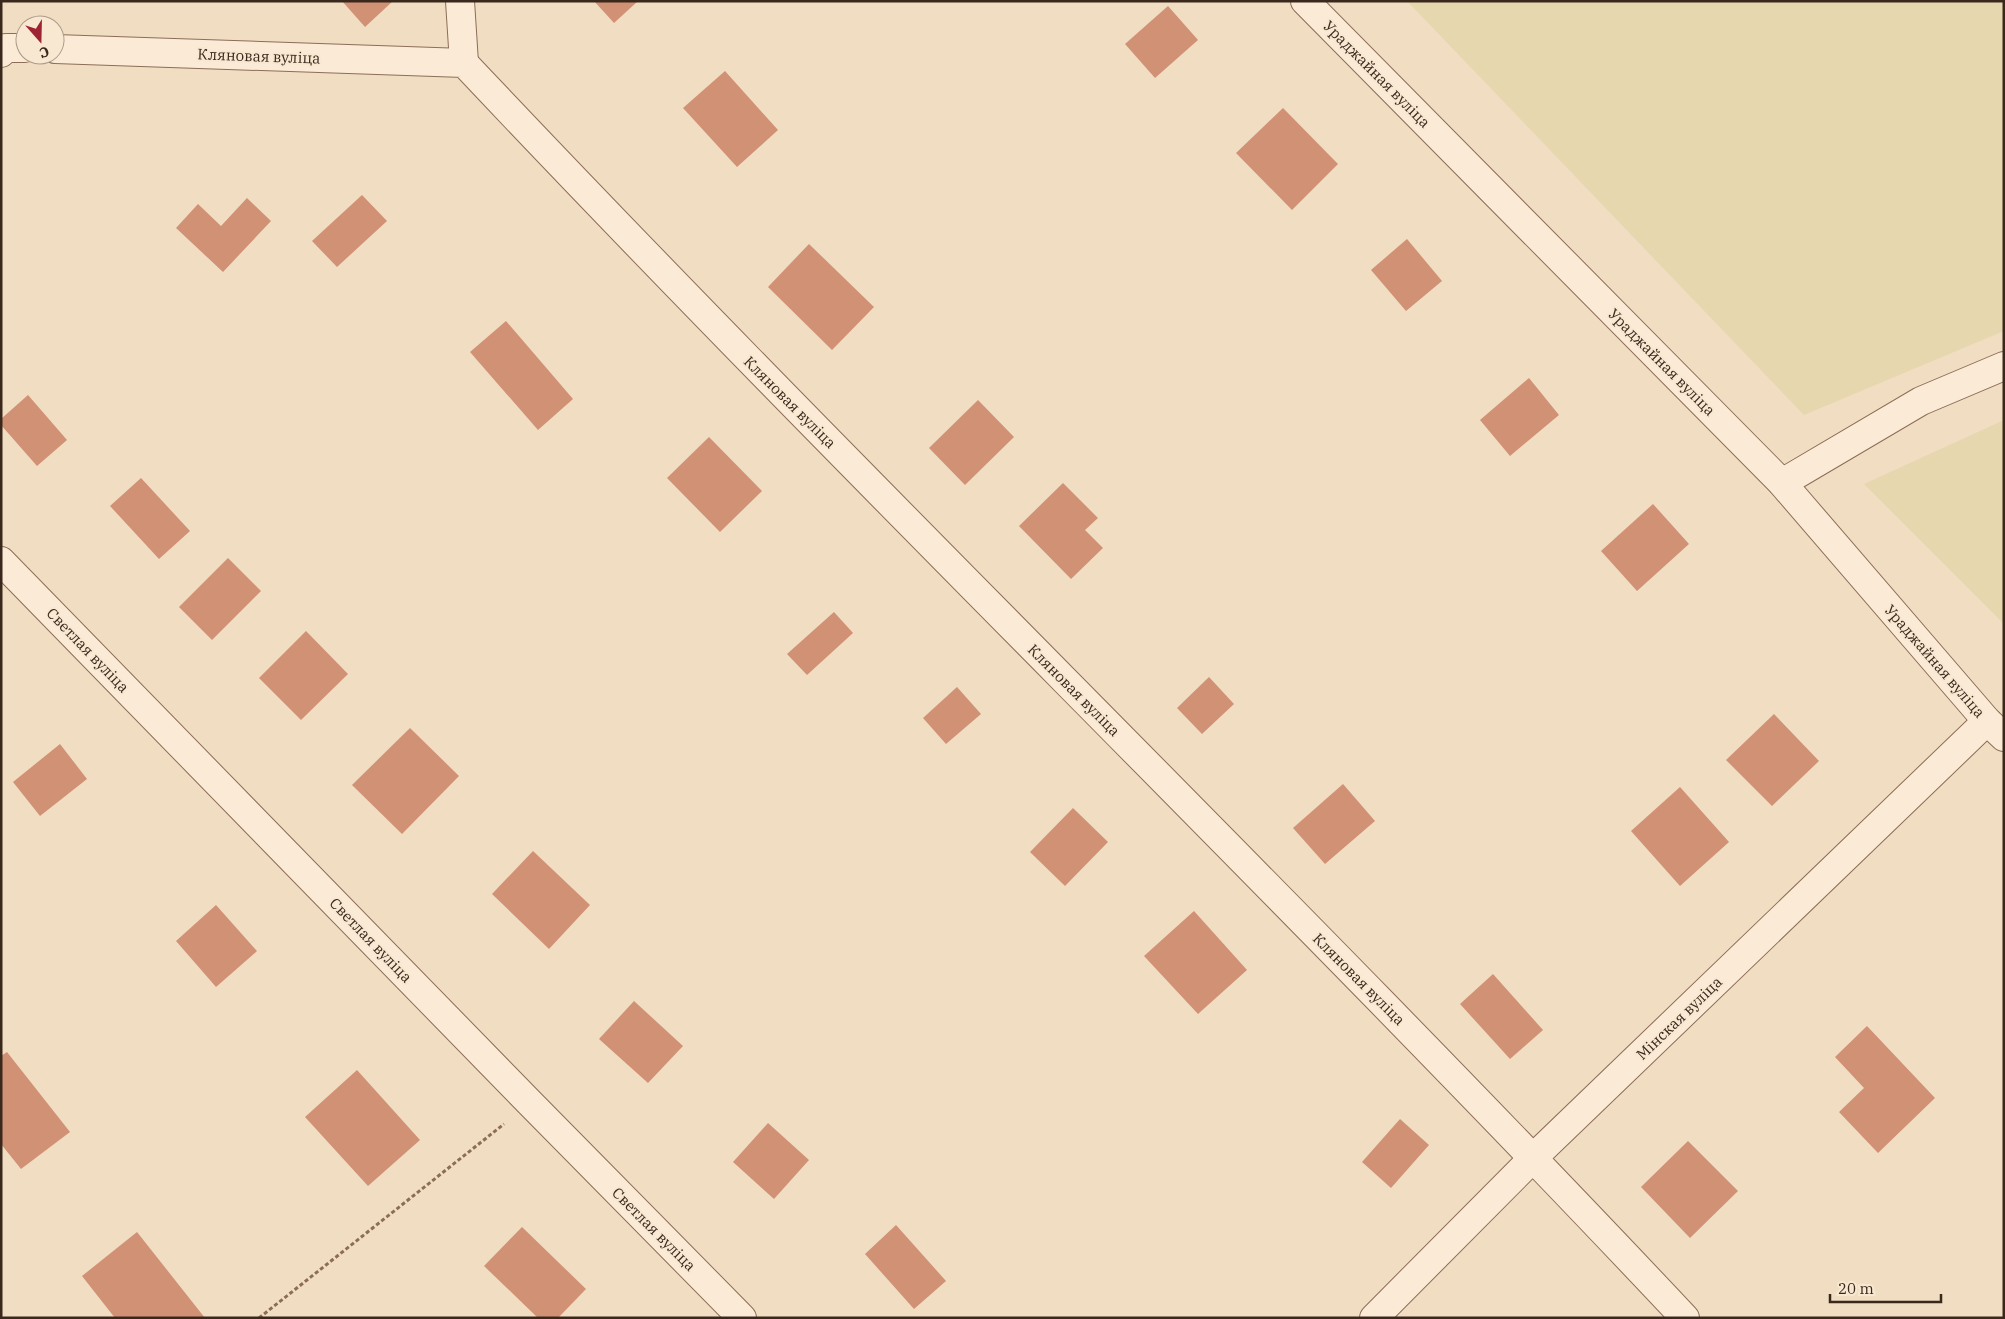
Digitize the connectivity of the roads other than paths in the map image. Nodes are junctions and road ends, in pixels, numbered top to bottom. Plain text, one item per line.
1 (460, 1) edge
2 (1305, 1) edge
3 (15, 48) edge
4 (65, 50) edge
5 (1, 53) edge
6 (464, 63) junction
7 (2004, 366) edge
8 (1782, 483) junction
9 (1, 561) edge
10 (1995, 729) edge
11 (1534, 1157) junction
12 (742, 1318) edge
13 (1374, 1318) edge
14 (1685, 1318) edge

1 - 6 street
2 - 8 street, Ураджайная вуліца
3 - 5 street
4 - 6 street, Кляновая вуліца
6 - 11 street, Кляновая вуліца
7 - 8 street
8 - 10 street, Ураджайная вуліца
9 - 12 street, Светлая вуліца
10 - 11 street, Мінская вуліца
11 - 13 street, Мінская вуліца
11 - 14 street, Кляновая вуліца

